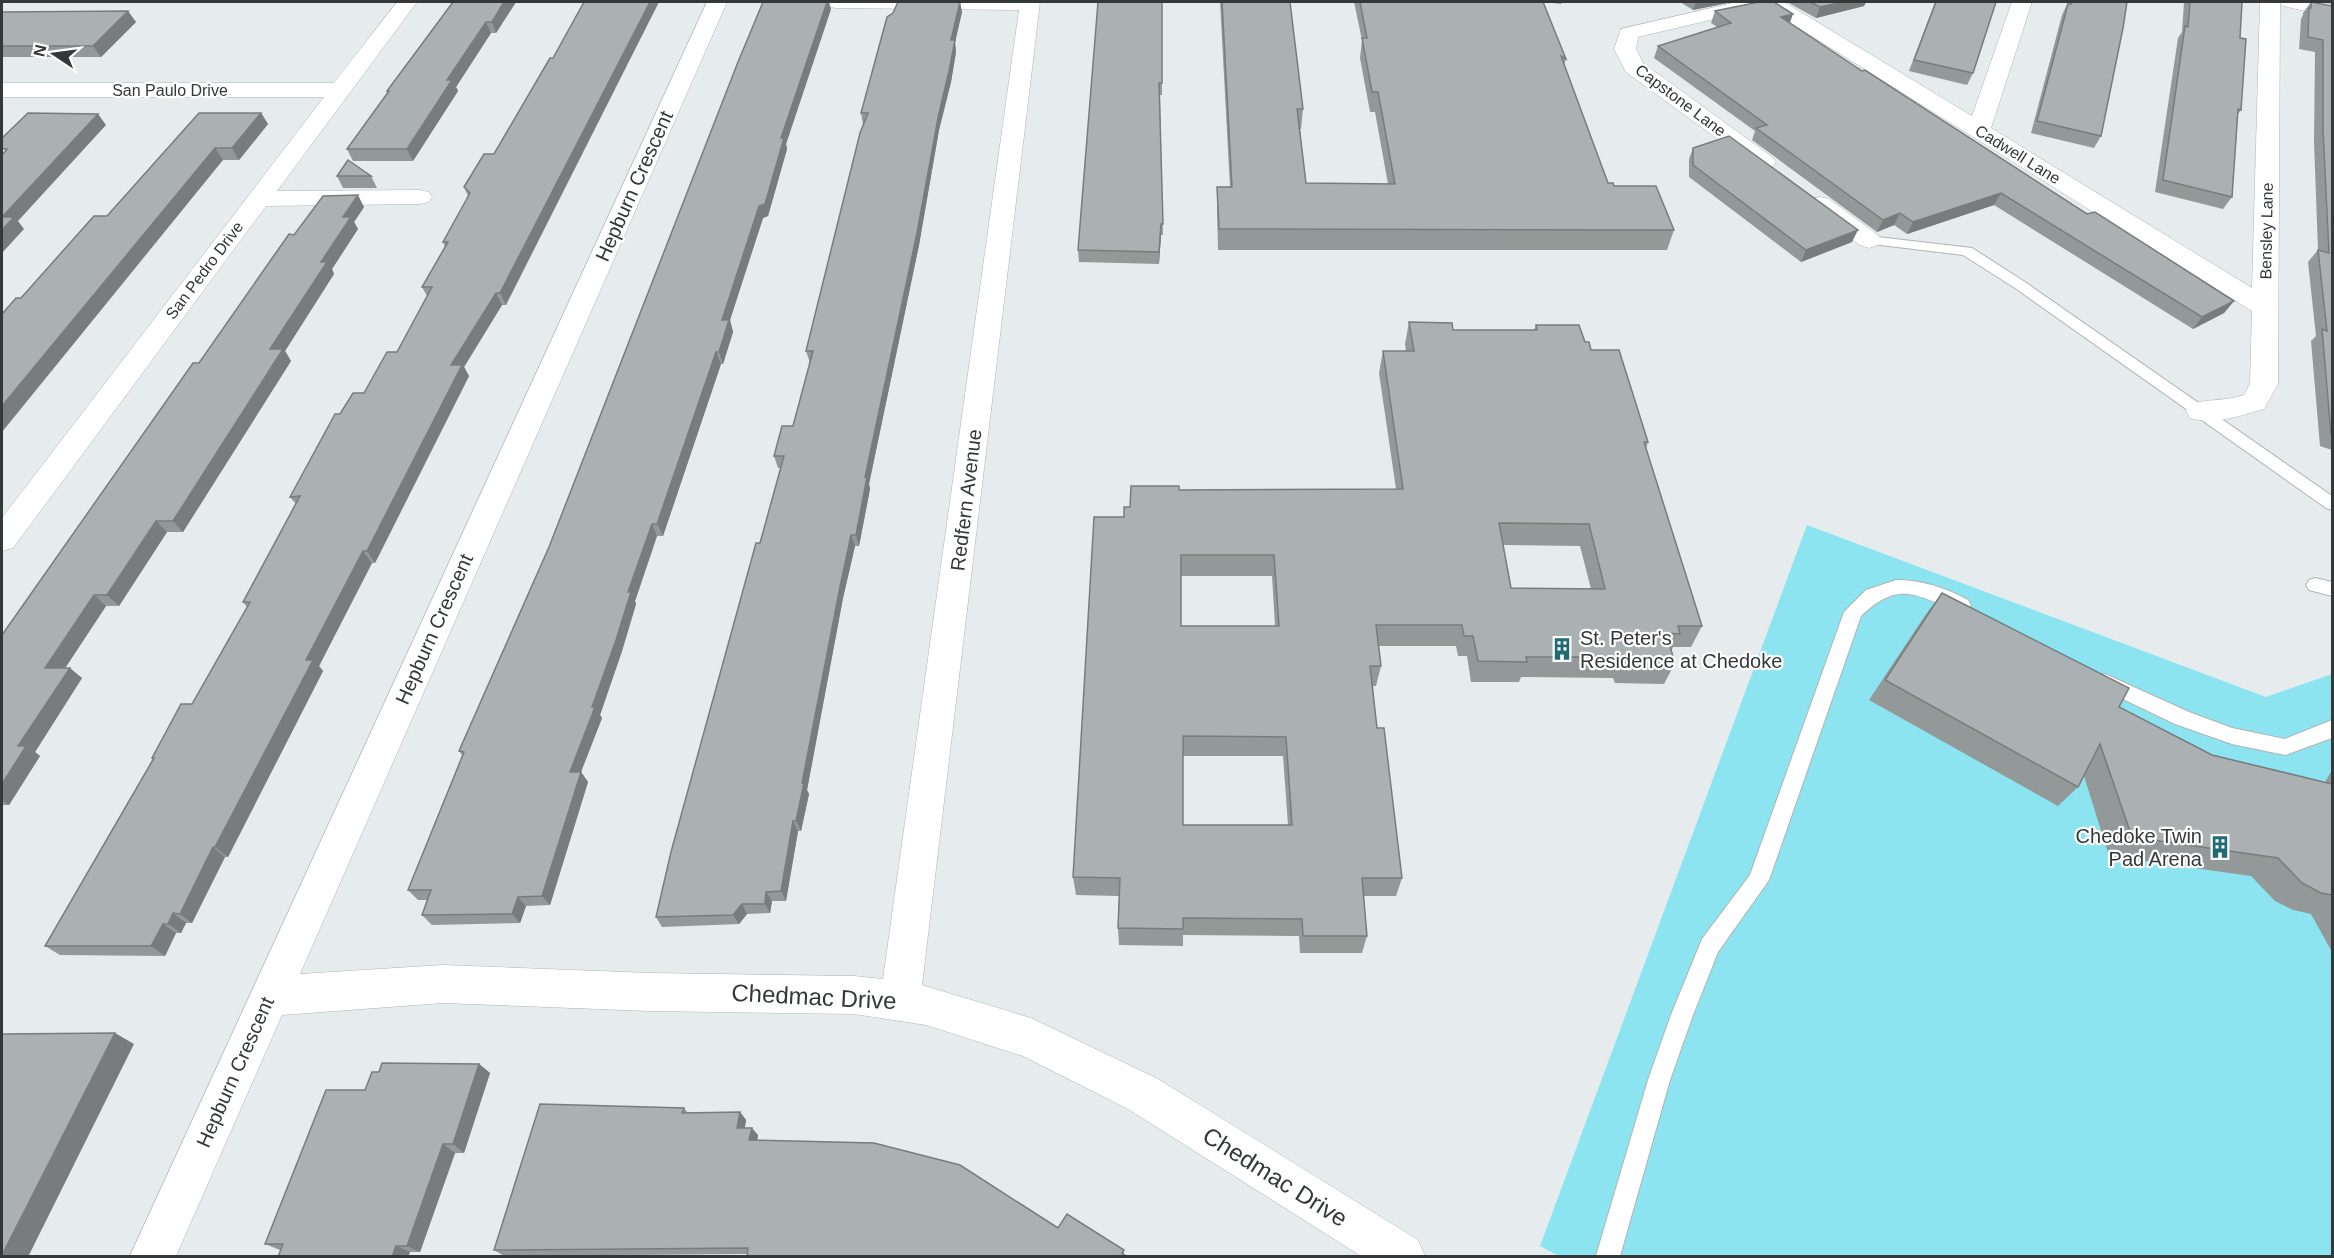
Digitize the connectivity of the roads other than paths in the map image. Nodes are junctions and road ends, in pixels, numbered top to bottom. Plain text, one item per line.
1 (407, 2) edge
2 (717, 2) edge
3 (835, 2) edge
4 (1765, 2) edge
5 (1771, 2) edge
6 (2022, 2) edge
7 (2270, 2) edge
8 (2290, 2) edge
9 (1029, 3) edge
10 (2332, 10) edge
11 (2, 90) edge
12 (25, 90) junction
13 (338, 90) junction
14 (2, 113) edge
15 (1979, 130) junction
16 (1785, 178) edge
17 (1804, 191) edge
18 (420, 197) dead end
19 (258, 199) junction
20 (1869, 240) joint
21 (2265, 307) junction
22 (2200, 411) junction
23 (2332, 504) edge
24 (2, 540) edge
25 (1979, 614) edge
26 (2093, 675) edge
27 (2332, 728) edge
28 (269, 996) junction
29 (900, 999) junction
30 (153, 1257) edge
31 (1402, 1257) edge
32 (1608, 1257) edge

1 - 13 street, San Pedro Drive
2 - 28 street, Hepburn Crescent
3 - 9 street
4 - 16 street, Capstone Lane
5 - 15 street, Cadwell Lane
6 - 15 street
7 - 21 street, Bensley Lane
8 - 10 street
9 - 29 street, Redfern Avenue
11 - 12 street, San Paulo Drive
12 - 13 street, San Paulo Drive
12 - 14 street
13 - 19 street, San Pedro Drive
15 - 21 street, Cadwell Lane
17 - 20 street
18 - 19 street
19 - 24 street, San Pedro Drive
20 - 22 lane
21 - 22 street, Bensley Lane
22 - 23 lane
25 - 32 lane
26 - 27 lane
28 - 29 street, Chedmac Drive
28 - 30 street, Hepburn Crescent
29 - 31 street, Chedmac Drive

